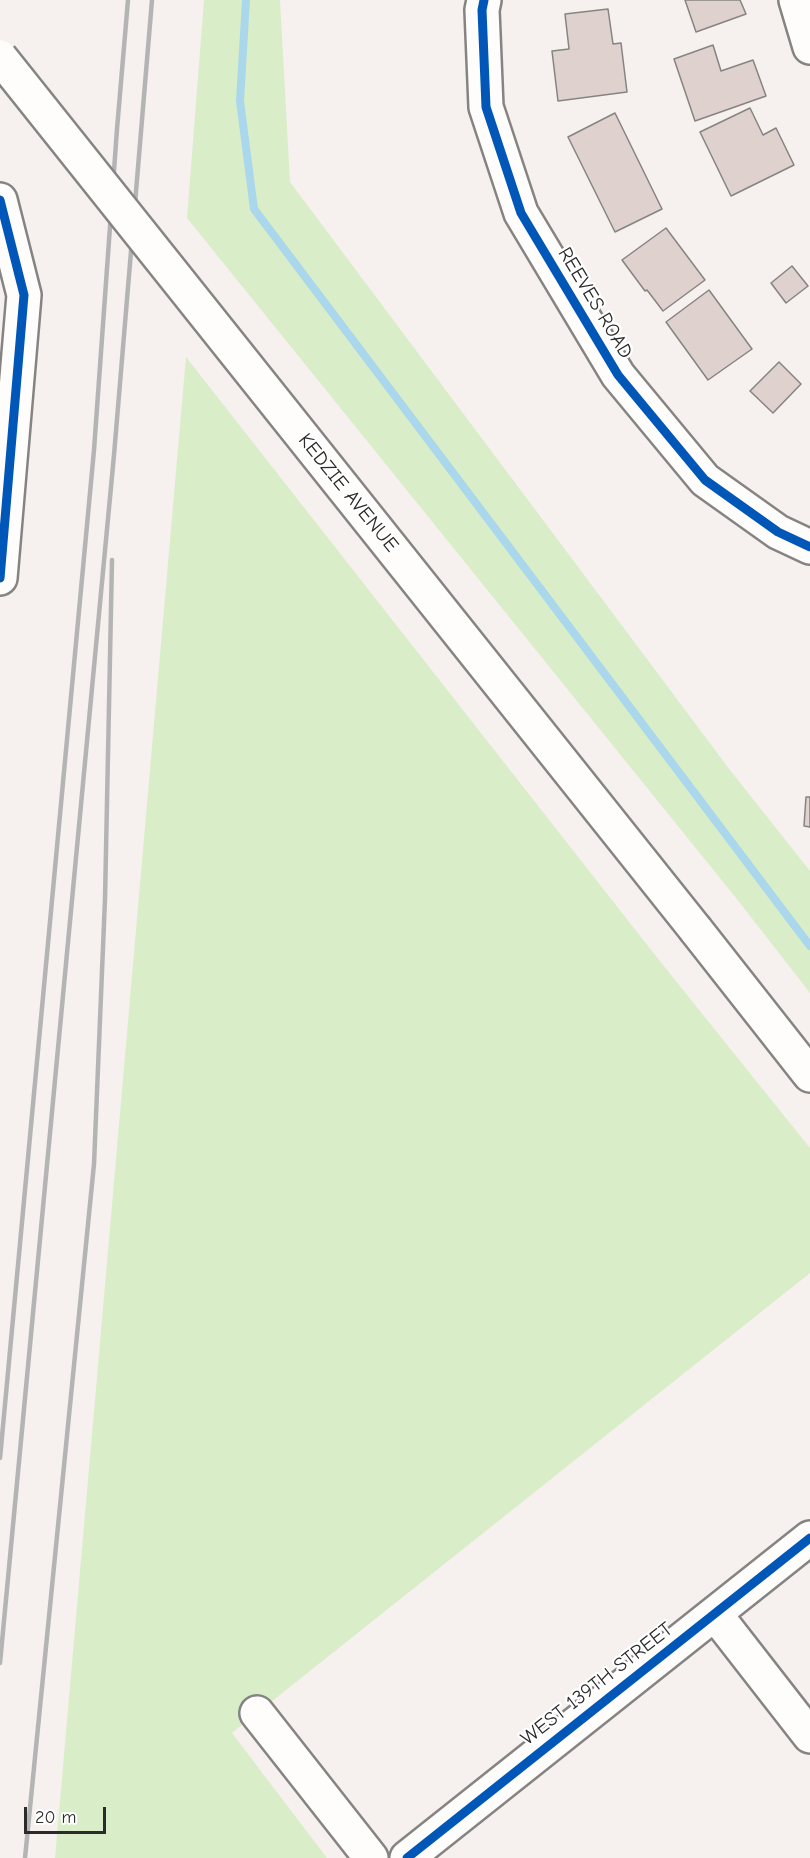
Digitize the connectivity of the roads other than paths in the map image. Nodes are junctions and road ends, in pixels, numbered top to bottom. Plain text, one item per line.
1 (484, 0) edge
2 (796, 0) edge
3 (810, 47) edge
4 (0, 57) edge
5 (0, 200) edge
6 (810, 547) edge
7 (0, 578) edge
8 (810, 1075) edge
9 (810, 1538) edge
10 (715, 1614) junction
11 (257, 1713) dead end
12 (810, 1736) edge
13 (371, 1858) edge
14 (407, 1858) edge

1 - 6 street, REEVES ROAD
2 - 3 street
4 - 8 street, KEDZIE AVENUE, bridge
5 - 7 street
9 - 10 street, WEST 139TH STREET
10 - 12 street
10 - 14 street, WEST 139TH STREET
11 - 13 street

